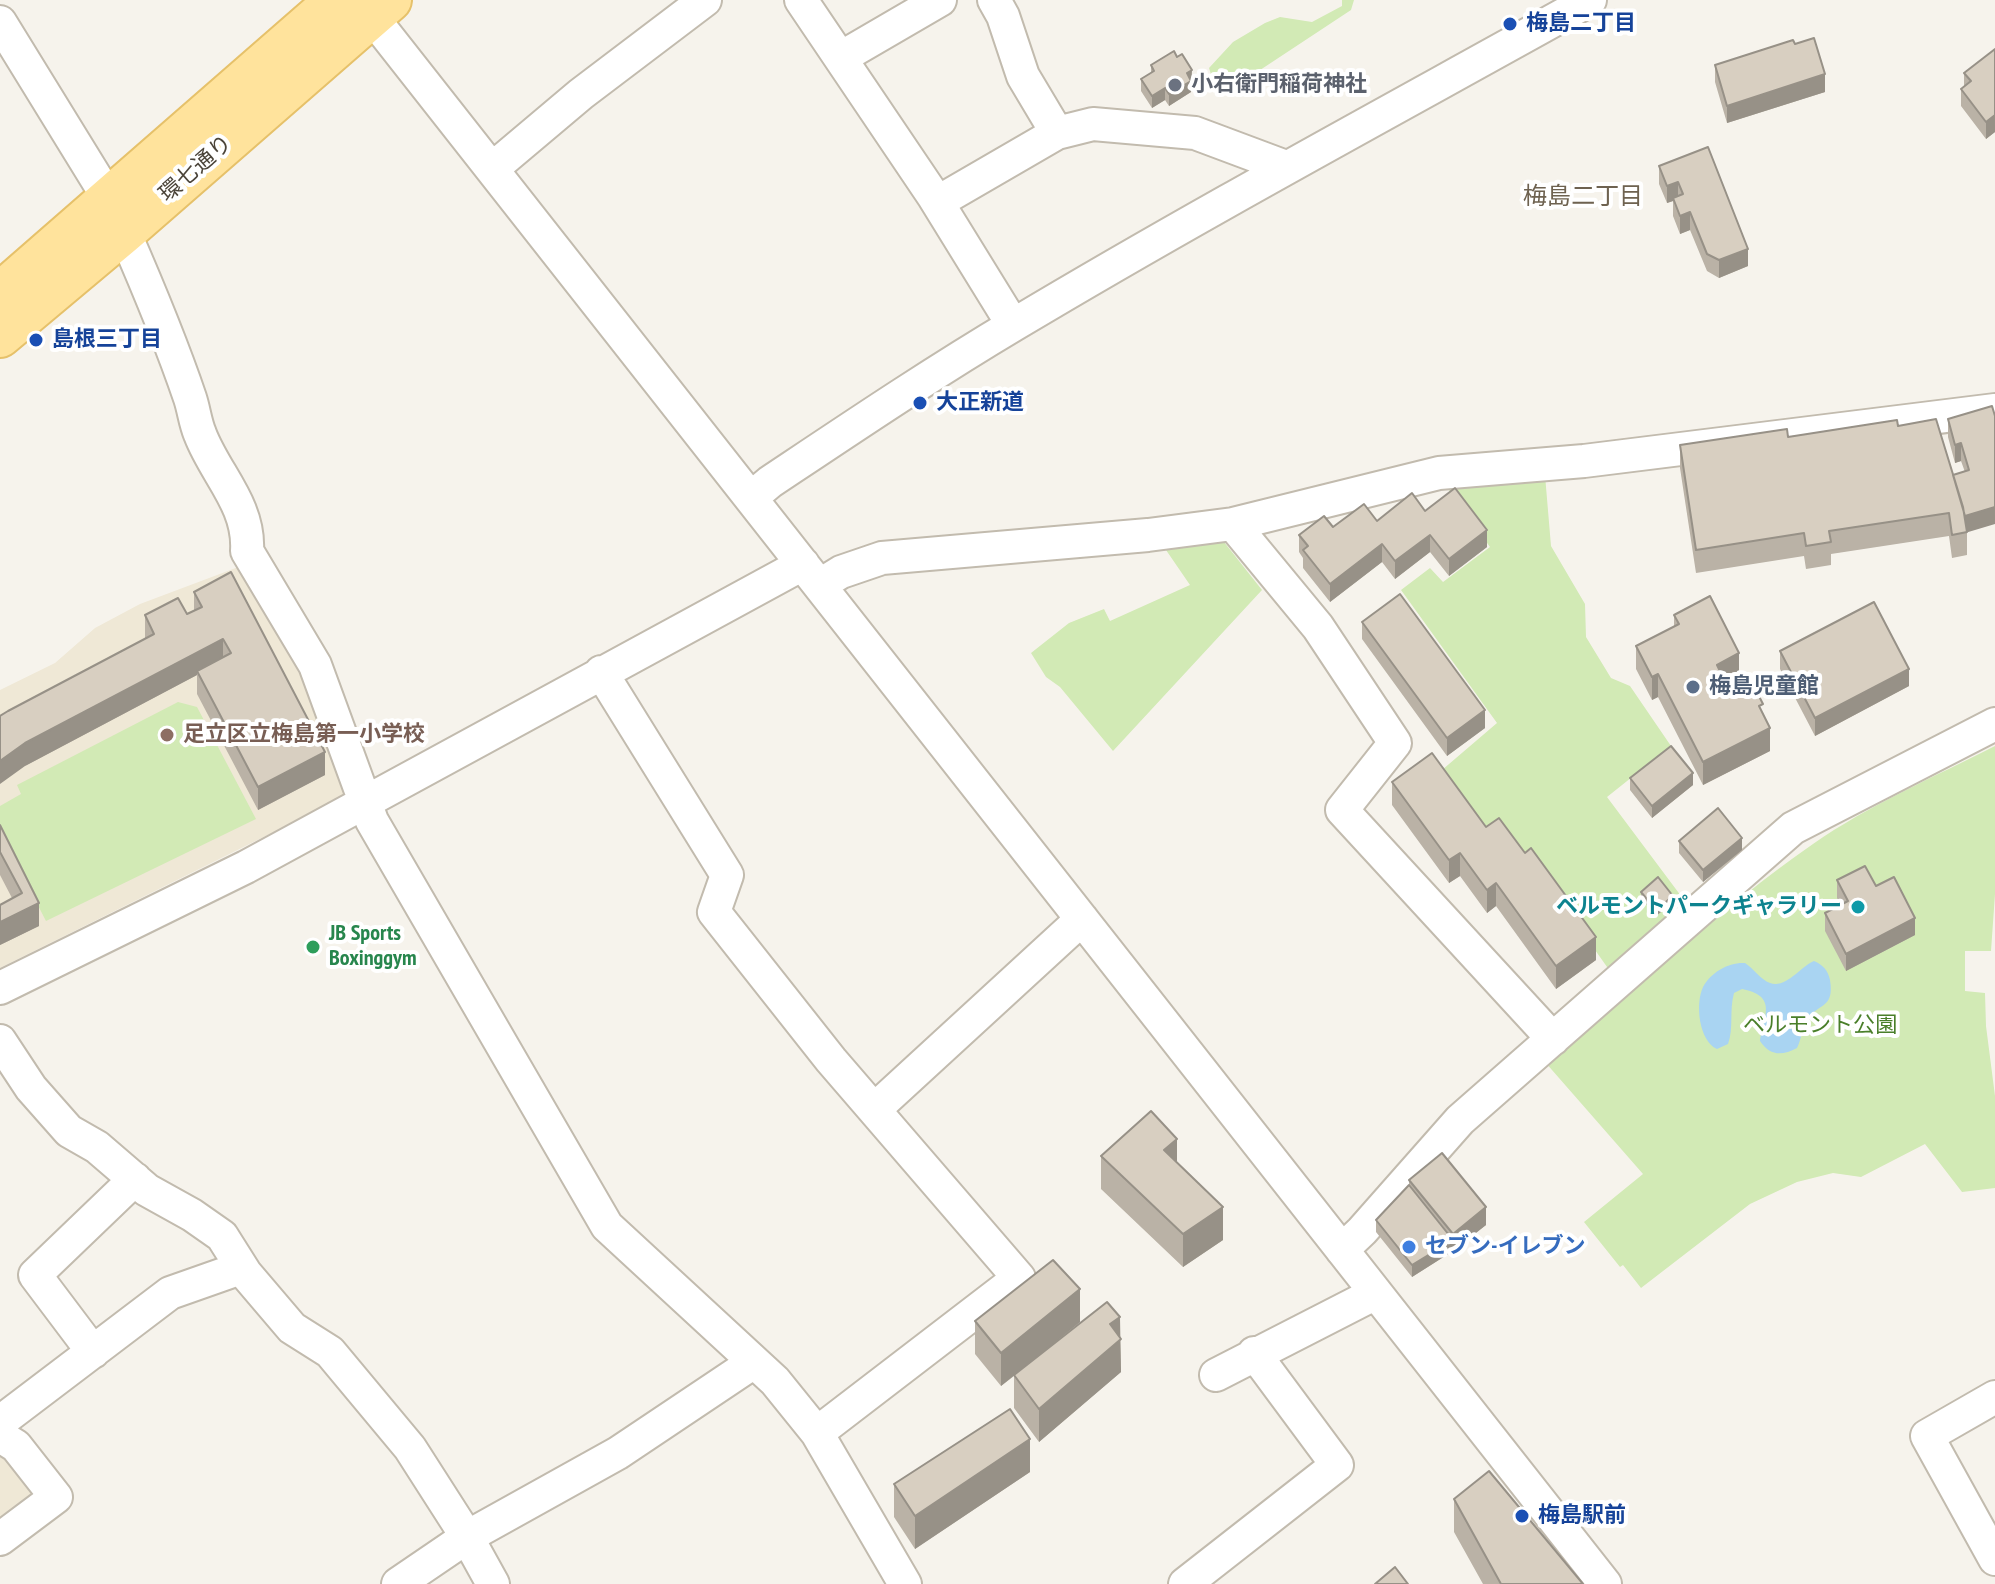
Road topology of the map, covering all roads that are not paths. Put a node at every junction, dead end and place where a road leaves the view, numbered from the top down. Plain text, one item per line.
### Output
1 (705, 0) edge
2 (801, 0) edge
3 (940, 0) edge
4 (994, 0) edge
5 (1590, 0) edge
6 (364, 4) edge
7 (0, 22) edge
8 (842, 57) junction
9 (1057, 133) junction
10 (1286, 167) junction
11 (492, 169) junction
12 (938, 202) junction
13 (116, 216) junction
14 (0, 294) edge
15 (1013, 325) junction
16 (0, 336) edge
17 (1995, 410) edge
18 (751, 498) junction
19 (1233, 524) junction
20 (812, 575) junction
21 (601, 672) junction
22 (1995, 724) edge
23 (366, 802) junction
24 (1082, 919) junction
25 (0, 988) edge
26 (1553, 1039) junction
27 (0, 1041) edge
28 (875, 1109) junction
29 (135, 1179) junction
30 (1342, 1250) junction
31 (241, 1268) junction
32 (1376, 1293) junction
33 (93, 1352) junction
34 (1254, 1353) junction
35 (754, 1362) junction
36 (1216, 1375) dead end
37 (1995, 1397) edge
38 (0, 1422) edge
39 (817, 1433) junction
40 (0, 1436) edge
41 (467, 1537) junction
42 (0, 1539) edge
43 (1995, 1559) edge
44 (398, 1584) edge
45 (493, 1584) edge
46 (905, 1584) edge
47 (1185, 1584) edge
48 (1605, 1584) edge

1 - 11 street
2 - 8 street
3 - 8 street
4 - 9 street
5 - 10 street
6 - 11 street
6 - 13 main road, 環七通り
7 - 13 street
8 - 12 street
9 - 10 street
9 - 12 street
10 - 15 street
11 - 18 street
12 - 15 street
13 - 14 main road, 環七通り
13 - 16 main road, 環七通り
13 - 23 street
15 - 18 street
17 - 19 street
18 - 20 street
19 - 20 street
19 - 26 street
20 - 21 street
20 - 24 street
21 - 23 street
21 - 28 street
22 - 26 street
23 - 25 street
23 - 35 street
24 - 28 street
24 - 30 street
26 - 30 street
27 - 29 street
28 - 39 street
29 - 31 street
29 - 33 street
30 - 32 street
31 - 33 street
31 - 41 street
32 - 34 street
32 - 48 street
33 - 38 street
34 - 36 street
34 - 47 street
35 - 39 street
35 - 41 street
37 - 43 street
39 - 46 street
40 - 42 street
41 - 44 street
41 - 45 street

